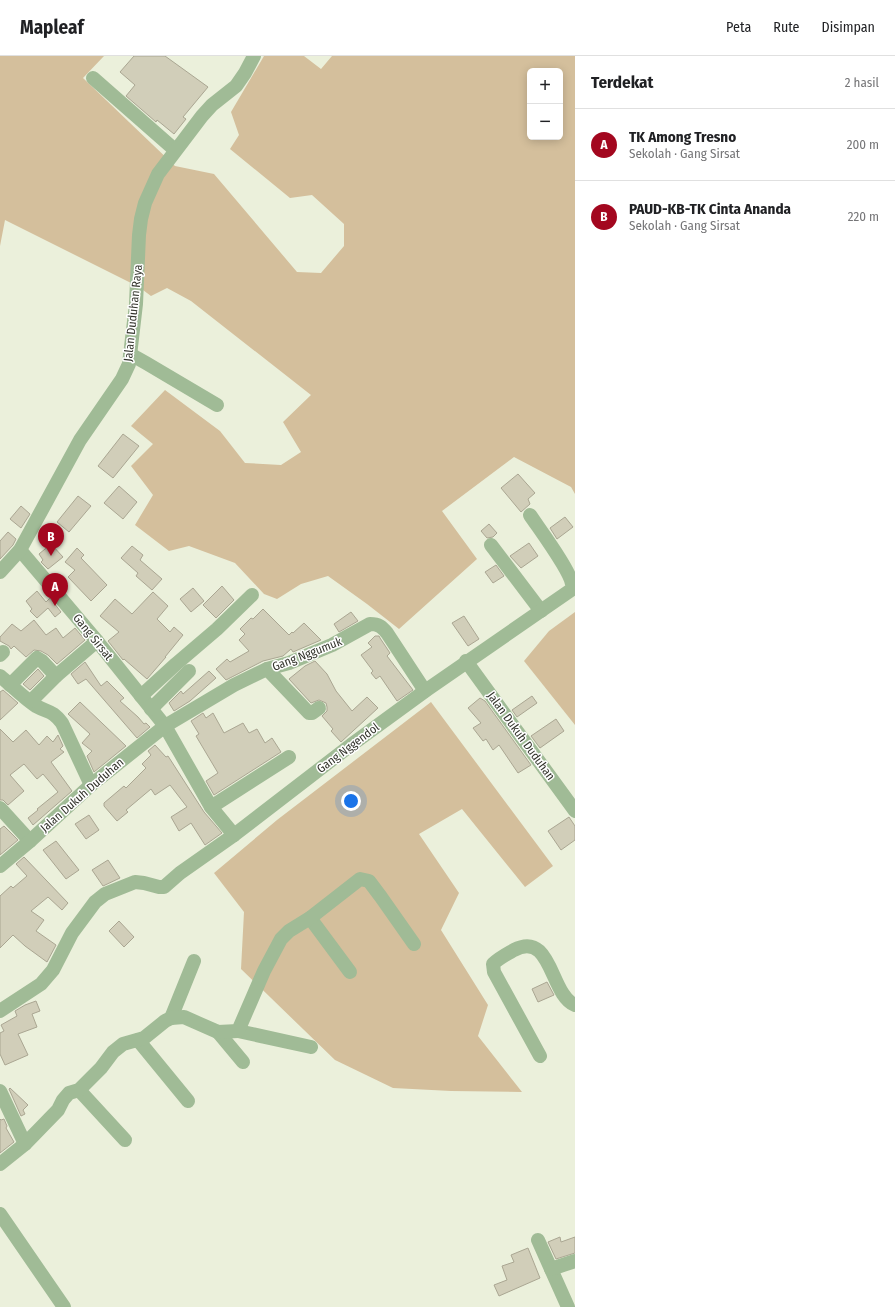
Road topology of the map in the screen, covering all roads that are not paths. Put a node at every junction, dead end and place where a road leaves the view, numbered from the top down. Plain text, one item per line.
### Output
1 (254, 56) edge
2 (93, 78) dead end
3 (175, 150) junction
4 (130, 354) junction
5 (217, 406) dead end
6 (530, 516) dead end
7 (491, 544) dead end
8 (20, 550) junction
9 (0, 572) edge
10 (252, 595) dead end
11 (541, 611) junction
12 (97, 641) junction
13 (466, 661) junction
14 (267, 669) junction
15 (189, 671) dead end
16 (56, 676) junction
17 (5, 680) edge
18 (425, 691) junction
19 (141, 696) junction
20 (31, 701) junction
21 (319, 708) dead end
22 (151, 709) junction
23 (165, 726) junction
24 (288, 756) dead end
25 (90, 785) junction
26 (572, 801) edge
27 (211, 806) junction
28 (0, 808) edge
29 (234, 835) junction
30 (30, 841) junction
31 (0, 866) edge
32 (310, 918) junction
33 (414, 944) dead end
34 (194, 961) dead end
35 (350, 972) dead end
36 (575, 1005) edge
37 (0, 1011) edge
38 (171, 1018) junction
39 (238, 1031) junction
40 (218, 1032) junction
41 (138, 1040) junction
42 (311, 1048) dead end
43 (540, 1056) dead end
44 (243, 1062) dead end
45 (79, 1090) junction
46 (0, 1091) edge
47 (188, 1101) dead end
48 (124, 1140) dead end
49 (25, 1144) junction
50 (0, 1164) edge
51 (0, 1214) edge
52 (538, 1240) dead end
53 (575, 1261) edge
54 (551, 1269) junction
55 (570, 1304) edge
56 (64, 1307) edge

1 - 3 street, Jalan Duduhan Raya
2 - 3 street
3 - 4 street, Jalan Duduhan Raya
4 - 5 street
4 - 8 street, Jalan Duduhan Raya
6 - 11 street, Gang Nggendol
7 - 11 street
8 - 9 street, Jalan Duduhan Raya
8 - 12 street, Gang Sirsat
10 - 19 street
11 - 13 street, Gang Nggendol
12 - 16 street
12 - 19 street, Gang Sirsat
13 - 18 street, Gang Nggendol
13 - 26 street, Jalan Dukuh Duduhan
14 - 18 street, Gang Nggumuk
14 - 21 street
14 - 23 street, Gang Nggumuk
15 - 22 street
16 - 17 street
16 - 20 street
17 - 20 street
18 - 29 street, Gang Nggendol
19 - 22 street, Gang Sirsat
20 - 25 street
22 - 23 street, Gang Sirsat
23 - 25 street, Jalan Dukuh Duduhan
23 - 27 street
24 - 27 street
25 - 30 street, Jalan Dukuh Duduhan
27 - 29 street
28 - 30 street
29 - 37 street, Gang Nggendol
30 - 31 street, Jalan Dukuh Duduhan
32 - 33 street
32 - 35 street
32 - 39 street
34 - 38 street
36 - 43 street
38 - 40 street
38 - 41 street
39 - 40 street
39 - 42 street
40 - 44 street
41 - 45 street
41 - 47 street
45 - 48 street
45 - 49 street
46 - 49 street
49 - 50 street
51 - 56 street
52 - 54 street
53 - 54 street
54 - 55 street

